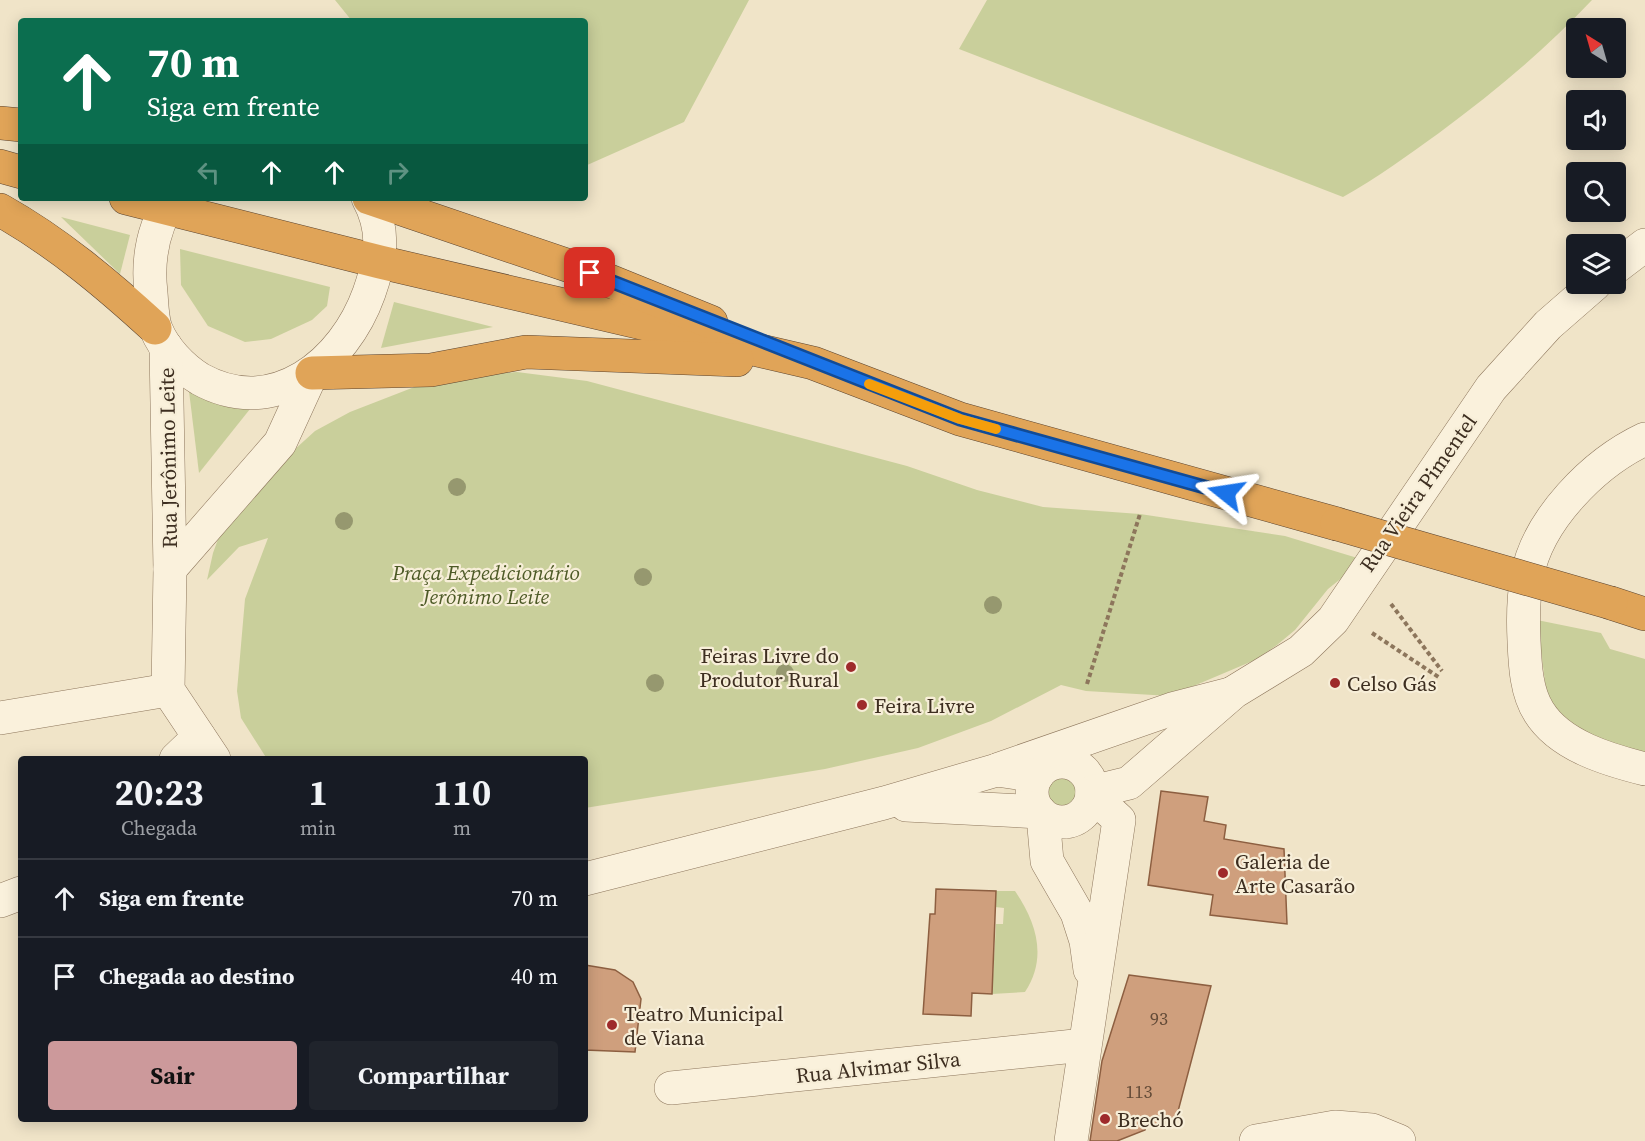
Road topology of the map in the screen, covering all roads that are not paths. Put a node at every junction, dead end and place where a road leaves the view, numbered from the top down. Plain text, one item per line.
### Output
1 (0, 123) edge
2 (18, 125) edge
3 (0, 166) edge
4 (18, 171) edge
5 (152, 201) edge
6 (370, 201) edge
7 (378, 201) edge
8 (169, 203) edge
9 (0, 210) edge
10 (1645, 245) edge
11 (1626, 259) edge
12 (380, 262) junction
13 (1584, 294) edge
14 (160, 337) junction
15 (813, 363) junction
16 (312, 373) junction
17 (1645, 440) edge
18 (170, 569) junction
19 (1645, 614) edge
20 (168, 690) junction
21 (1234, 692) junction
22 (0, 718) edge
23 (1110, 730) junction
24 (206, 748) edge
25 (184, 756) edge
26 (1645, 769) edge
27 (996, 770) junction
28 (1037, 776) junction
29 (1087, 784) junction
30 (884, 803) junction
31 (1041, 814) junction
32 (588, 878) edge
33 (18, 896) edge
34 (0, 902) edge
35 (1093, 1007) junction
36 (1084, 1045) junction
37 (671, 1088) dead end
38 (1071, 1141) edge
39 (1256, 1141) edge
40 (1399, 1141) edge

1 - 2 highway
3 - 4 highway
5 - 8 highway
6 - 12 street
7 - 15 highway
8 - 12 highway
8 - 14 street, Rua Jerônimo Leite
9 - 14 highway
10 - 11 street
12 - 15 highway
12 - 16 street
13 - 21 street, Rua Vieira Pimentel
14 - 16 street
14 - 18 street, Rua Jerônimo Leite
15 - 16 highway
15 - 19 highway, bridge
16 - 18 street, Rua Jerônimo Leite
17 - 26 street
18 - 20 street, Rua Jerônimo Leite
20 - 22 street
20 - 24 street
21 - 23 street
21 - 29 street
23 - 27 street
23 - 29 street
24 - 25 street
27 - 28 street
27 - 30 street
28 - 29 street
28 - 31 street
29 - 31 street
29 - 35 street
30 - 31 street
30 - 32 street
31 - 35 street
33 - 34 street
35 - 36 street
36 - 37 street, Rua Alvimar Silva
36 - 38 street
39 - 40 street

